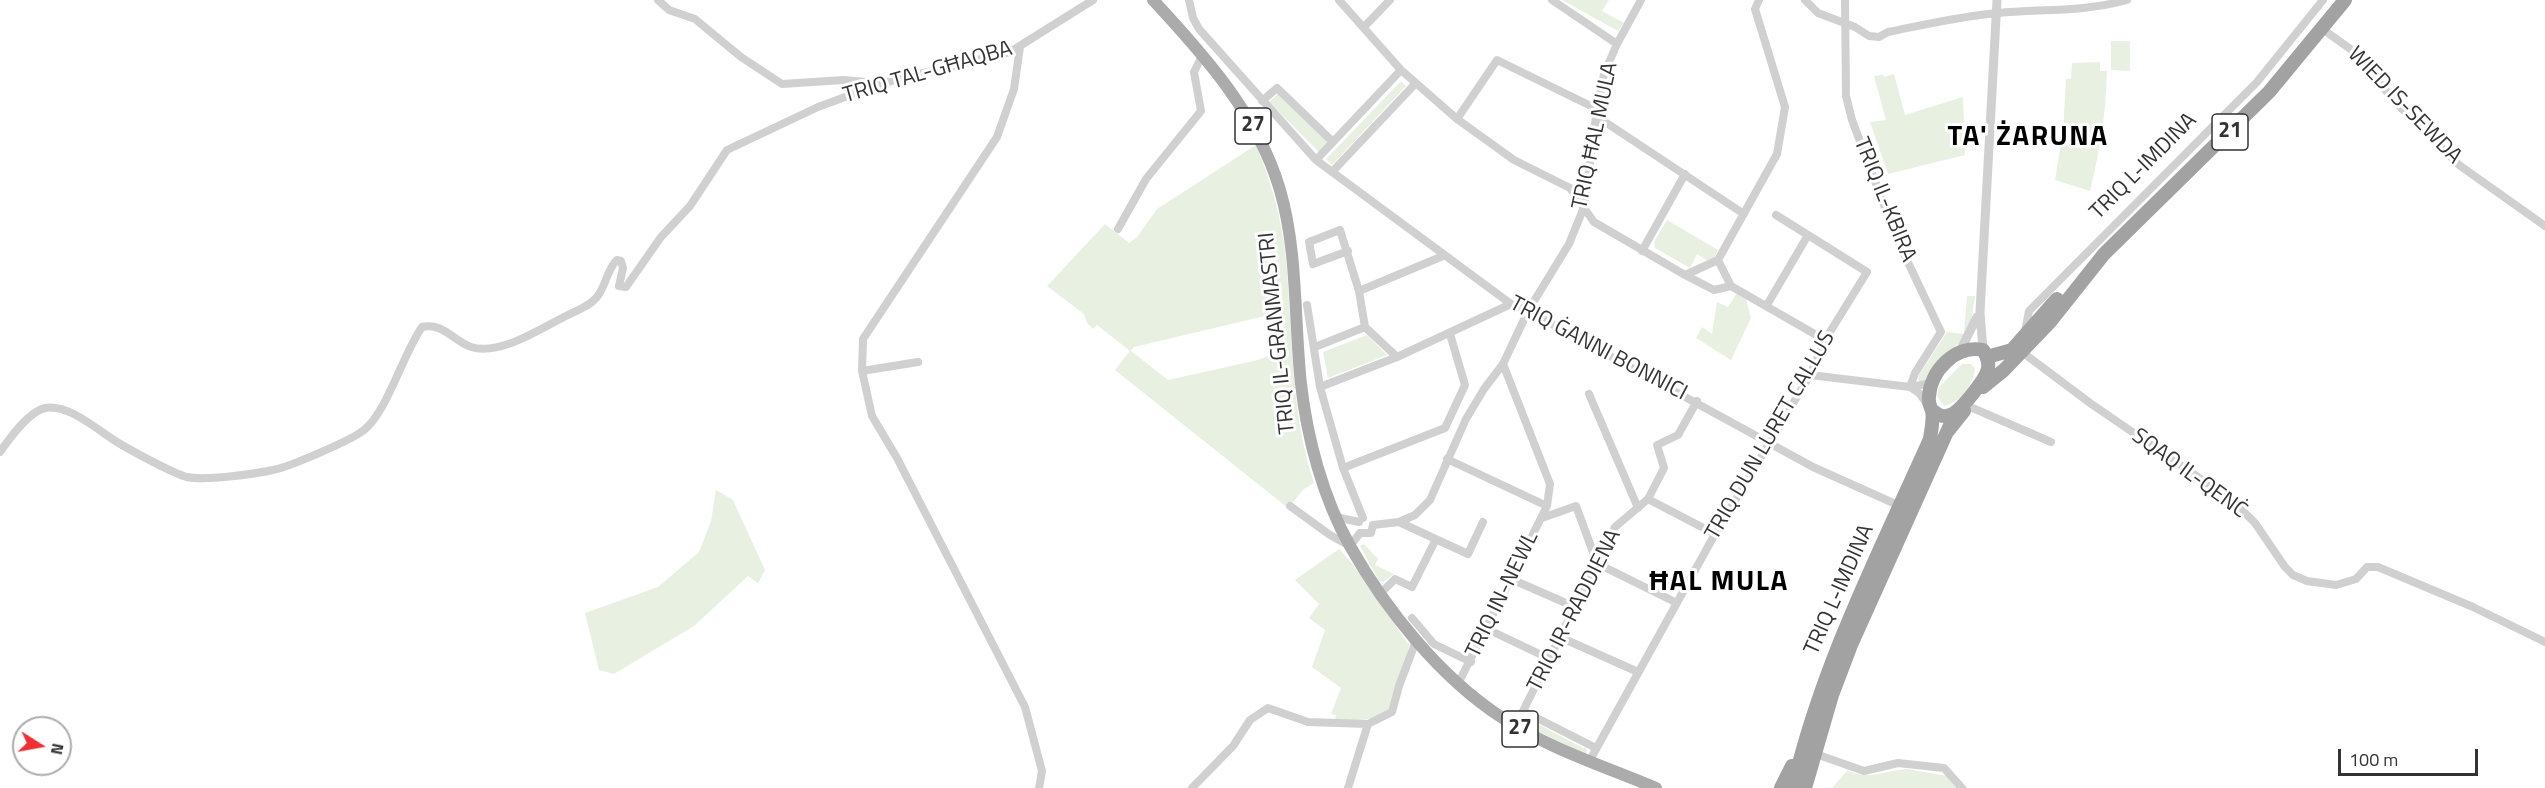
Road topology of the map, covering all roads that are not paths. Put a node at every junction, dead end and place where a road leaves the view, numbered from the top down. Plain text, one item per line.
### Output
1 (658, 0) edge
2 (1093, 0) edge
3 (1153, 0) edge
4 (1189, 0) edge
5 (1339, 0) edge
6 (1390, 0) edge
7 (1552, 0) edge
8 (1641, 0) edge
9 (1759, 0) edge
10 (1805, 0) edge
11 (1845, 0) edge
12 (1997, 0) edge
13 (2127, 0) edge
14 (2321, 0) edge
15 (2345, 0) edge
16 (2073, 4) edge
17 (1996, 13) junction
18 (1847, 26) junction
19 (1364, 27) junction
20 (2321, 28) junction
21 (1617, 44) junction
22 (1020, 47) junction
23 (1202, 56) junction
24 (1401, 70) junction
25 (883, 83) junction
26 (1415, 84) junction
27 (1262, 101) junction
28 (1597, 112) junction
29 (1457, 119) junction
30 (1333, 142) junction
31 (1316, 160) junction
32 (1332, 172) junction
33 (1685, 174) junction
34 (1584, 207) junction
35 (1744, 214) junction
36 (1776, 215) dead end
37 (2545, 226) edge
38 (1118, 229) dead end
39 (1808, 235) junction
40 (1348, 251) junction
41 (1642, 251) junction
42 (2104, 254) junction
43 (1443, 255) junction
44 (1718, 260) junction
45 (1685, 275) junction
46 (1731, 286) junction
47 (1359, 291) junction
48 (1511, 304) junction
49 (1307, 305) dead end
50 (1767, 305) junction
51 (1528, 311) junction
52 (1980, 312) junction
53 (1365, 327) junction
54 (1450, 334) junction
55 (2024, 337) junction
56 (1825, 340) junction
57 (1315, 347) junction
58 (1960, 351) junction
59 (2022, 352) junction
60 (1985, 353) junction
61 (1397, 357) junction
62 (918, 362) dead end
63 (1503, 364) junction
64 (862, 370) junction
65 (1987, 374) junction
66 (1810, 375) junction
67 (1932, 383) junction
68 (1320, 387) junction
69 (1910, 387) junction
70 (1589, 394) dead end
71 (1697, 402) junction
72 (1931, 409) junction
73 (1962, 409) junction
74 (1770, 442) junction
75 (2051, 442) dead end
76 (0, 452) edge
77 (1448, 459) junction
78 (1343, 468) junction
79 (1648, 499) junction
80 (1290, 506) dead end
81 (1547, 506) junction
82 (1900, 506) junction
83 (1638, 508) junction
84 (1336, 517) junction
85 (1542, 518) junction
86 (1361, 520) junction
87 (1399, 522) junction
88 (1483, 522) dead end
89 (1373, 525) junction
90 (1360, 533) junction
91 (1715, 534) junction
92 (1436, 539) junction
93 (1350, 546) junction
94 (1593, 552) dead end
95 (1596, 563) junction
96 (1511, 579) junction
97 (1381, 593) junction
98 (1677, 603) junction
99 (1575, 607) junction
100 (1412, 618) dead end
101 (1487, 629) junction
102 (1562, 638) junction
103 (1416, 641) junction
104 (2545, 642) edge
105 (1550, 659) junction
106 (1471, 662) junction
107 (1638, 672) junction
108 (1458, 684) junction
109 (1368, 724) junction
110 (1804, 737) junction
111 (1596, 748) junction
112 (1813, 753) junction
113 (1590, 760) junction
114 (1039, 788) edge
115 (1192, 788) edge
116 (1348, 788) edge
117 (1656, 788) edge
118 (1781, 788) edge
119 (1793, 788) edge
120 (1805, 788) edge
121 (1962, 788) edge

1 - 25 street
2 - 22 street, TRIQ TAL-GĦAQBA
3 - 23 main road, TRIQ IL-GRANMASTRI / 27
4 - 27 street, TRIQ ĠANNI BONNICI
5 - 19 street
6 - 19 street
7 - 21 street
8 - 21 street, TRIQ ĦAL MULA
9 - 35 street
10 - 18 street
11 - 18 street, TRIQ IL-KBIRA
12 - 17 street
13 - 16 street
14 - 55 street, TRIQ L-IMDINA
15 - 20 highway, TRIQ L-IMDINA / 21
16 - 17 street
17 - 18 street
17 - 52 street
18 - 69 street, TRIQ IL-KBIRA
19 - 24 street
20 - 37 street, WIED IS-SEWDA
20 - 42 highway, TRIQ L-IMDINA / 21
21 - 28 street, TRIQ ĦAL MULA
22 - 25 street, TRIQ TAL-GĦAQBA
22 - 64 street
23 - 38 street
23 - 84 main road, TRIQ IL-GRANMASTRI / 27
24 - 26 street
24 - 30 street
25 - 76 street, TRIQ TAL-GĦAQBA
26 - 29 street
26 - 32 street
27 - 30 street
27 - 31 street, TRIQ ĠANNI BONNICI
28 - 29 street
28 - 33 street
28 - 34 street, TRIQ ĦAL MULA
29 - 34 street
30 - 31 street
31 - 32 street, TRIQ ĠANNI BONNICI
32 - 43 street, TRIQ ĠANNI BONNICI
33 - 35 street
33 - 41 street
34 - 41 street
34 - 51 street, TRIQ ĦAL MULA
35 - 44 street
36 - 39 street
39 - 50 street
39 - 56 street, TRIQ DUN LURET CALLUS
40 - 40 street
40 - 47 street
41 - 45 street
42 - 55 highway, TRIQ L-IMDINA / 21
42 - 59 highway, TRIQ L-IMDINA / 21
43 - 47 street
43 - 48 street, TRIQ ĠANNI BONNICI
44 - 45 street
44 - 46 street
45 - 46 street
46 - 50 street
47 - 53 street
48 - 51 street, TRIQ ĠANNI BONNICI
48 - 54 street
49 - 57 street
50 - 56 street
51 - 63 street, TRIQ ĦAL MULA
51 - 71 street, TRIQ ĠANNI BONNICI
52 - 58 street
52 - 60 street
53 - 57 street
53 - 61 street
54 - 61 street
54 - 78 street
55 - 60 highway, TRIQ L-IMDINA / 21
56 - 66 street, TRIQ DUN LURET CALLUS
57 - 68 street
58 - 60 highway, TRIQ L-IMDINA
58 - 67 highway, TRIQ L-IMDINA
59 - 65 highway, TRIQ L-IMDINA / 21
59 - 73 highway, TRIQ L-IMDINA
59 - 104 street, SQAQ IL-QENĊ
60 - 65 highway
61 - 68 street
62 - 64 street
63 - 77 street, TRIQ ĦAL MULA
63 - 81 street
64 - 114 street
65 - 73 highway, TRIQ L-IMDINA
66 - 69 street
66 - 74 street, TRIQ DUN LURET CALLUS
67 - 69 street
67 - 72 highway, TRIQ L-IMDINA
68 - 78 street
69 - 72 street
70 - 83 street
71 - 74 street, TRIQ ĠANNI BONNICI
71 - 79 street, TRIQ IR-RADDIENA
72 - 73 highway
72 - 82 highway, TRIQ L-IMDINA
73 - 75 street
73 - 112 highway, TRIQ L-IMDINA
74 - 82 street, TRIQ ĠANNI BONNICI
74 - 91 street, TRIQ DUN LURET CALLUS
77 - 81 street
77 - 87 street, TRIQ ĦAL MULA
78 - 86 street
79 - 83 street, TRIQ IR-RADDIENA
79 - 91 street
80 - 93 street
81 - 85 street, TRIQ IN-NEWL
82 - 110 highway, TRIQ L-IMDINA
83 - 95 street, TRIQ IR-RADDIENA
84 - 86 street
84 - 93 main road, TRIQ IL-GRANMASTRI / 27
85 - 94 street
85 - 96 street, TRIQ IN-NEWL
86 - 89 street
86 - 90 street
87 - 89 street, TRIQ ĦAL MULA
87 - 92 street
88 - 92 street
89 - 90 street
90 - 93 street
91 - 98 street, TRIQ DUN LURET CALLUS
92 - 97 street
93 - 97 main road, TRIQ IL-GRANMASTRI / 27
95 - 98 street
95 - 99 street, TRIQ IR-RADDIENA
96 - 99 street
96 - 101 street, TRIQ IN-NEWL
97 - 103 main road, TRIQ IL-GRANMASTRI / 27
98 - 107 street, TRIQ DUN LURET CALLUS
99 - 102 street, TRIQ IR-RADDIENA
100 - 106 street
101 - 105 street
101 - 106 street, TRIQ IN-NEWL
102 - 105 street, TRIQ IR-RADDIENA
102 - 107 street
103 - 108 main road, TRIQ IL-GRANMASTRI / 27
103 - 109 street
105 - 111 street, TRIQ IR-RADDIENA
106 - 108 street, TRIQ IN-NEWL
107 - 111 street, TRIQ DUN LURET CALLUS
108 - 113 main road, TRIQ IL-GRANMASTRI / 27
109 - 115 street
109 - 116 street
110 - 118 highway
110 - 119 highway, TRIQ L-IMDINA
111 - 113 street, TRIQ DUN LURET CALLUS
112 - 120 highway, TRIQ L-IMDINA
112 - 121 street
113 - 117 main road, TRIQ IL-GRANMASTRI / 27

